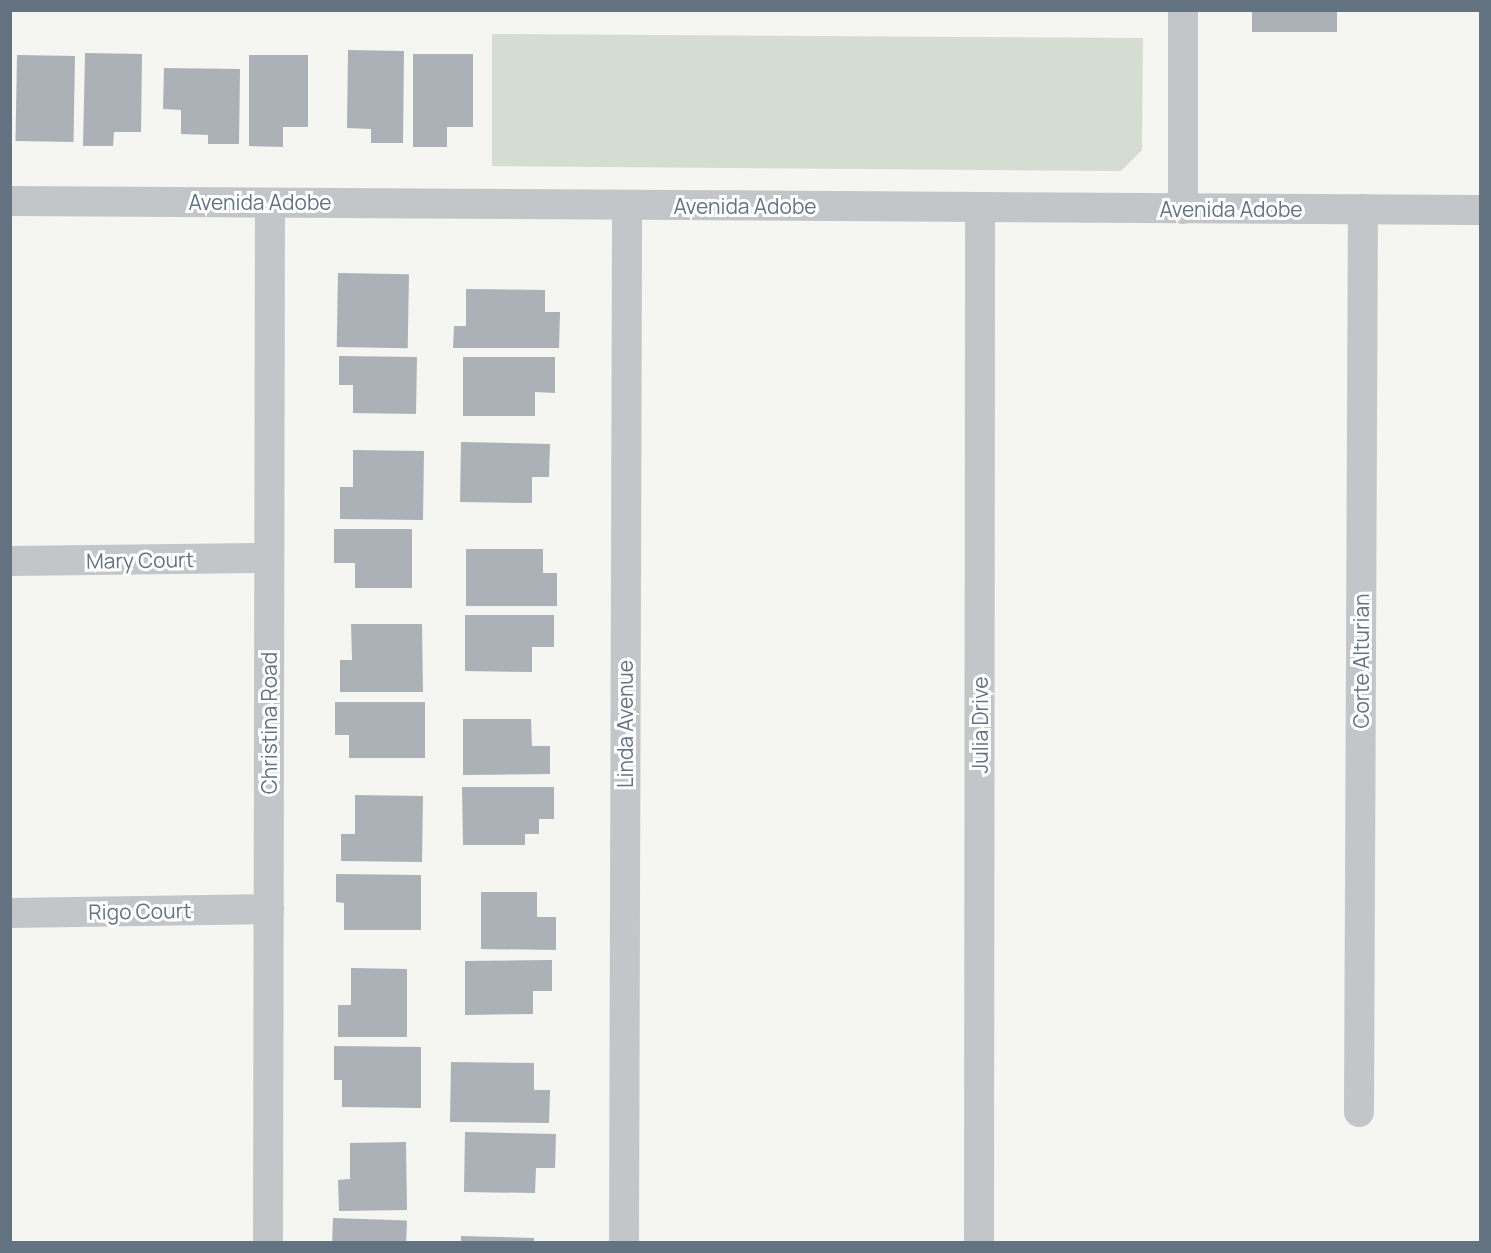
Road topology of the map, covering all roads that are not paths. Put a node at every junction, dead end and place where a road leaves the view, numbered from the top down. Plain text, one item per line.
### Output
1 (1183, 10) edge
2 (10, 201) edge
3 (270, 203) junction
4 (627, 205) junction
5 (980, 207) junction
6 (1183, 208) junction
7 (1363, 209) junction
8 (1480, 210) edge
9 (269, 558) junction
10 (10, 561) edge
11 (269, 909) junction
12 (10, 913) edge
13 (1359, 1112) dead end
14 (268, 1242) edge
15 (624, 1242) edge
16 (979, 1242) edge

1 - 6 street
2 - 3 street, Avenida Adobe
3 - 4 street, Avenida Adobe
3 - 9 street, Christina Road
4 - 5 street, Avenida Adobe
4 - 15 street, Linda Avenue
5 - 6 street, Avenida Adobe
5 - 16 street, Julia Drive
6 - 7 street, Avenida Adobe
7 - 8 street, Avenida Adobe
7 - 13 street, Corte Alturian
9 - 10 street, Mary Court
9 - 11 street, Christina Road
11 - 12 street, Rigo Court
11 - 14 street, Christina Road

